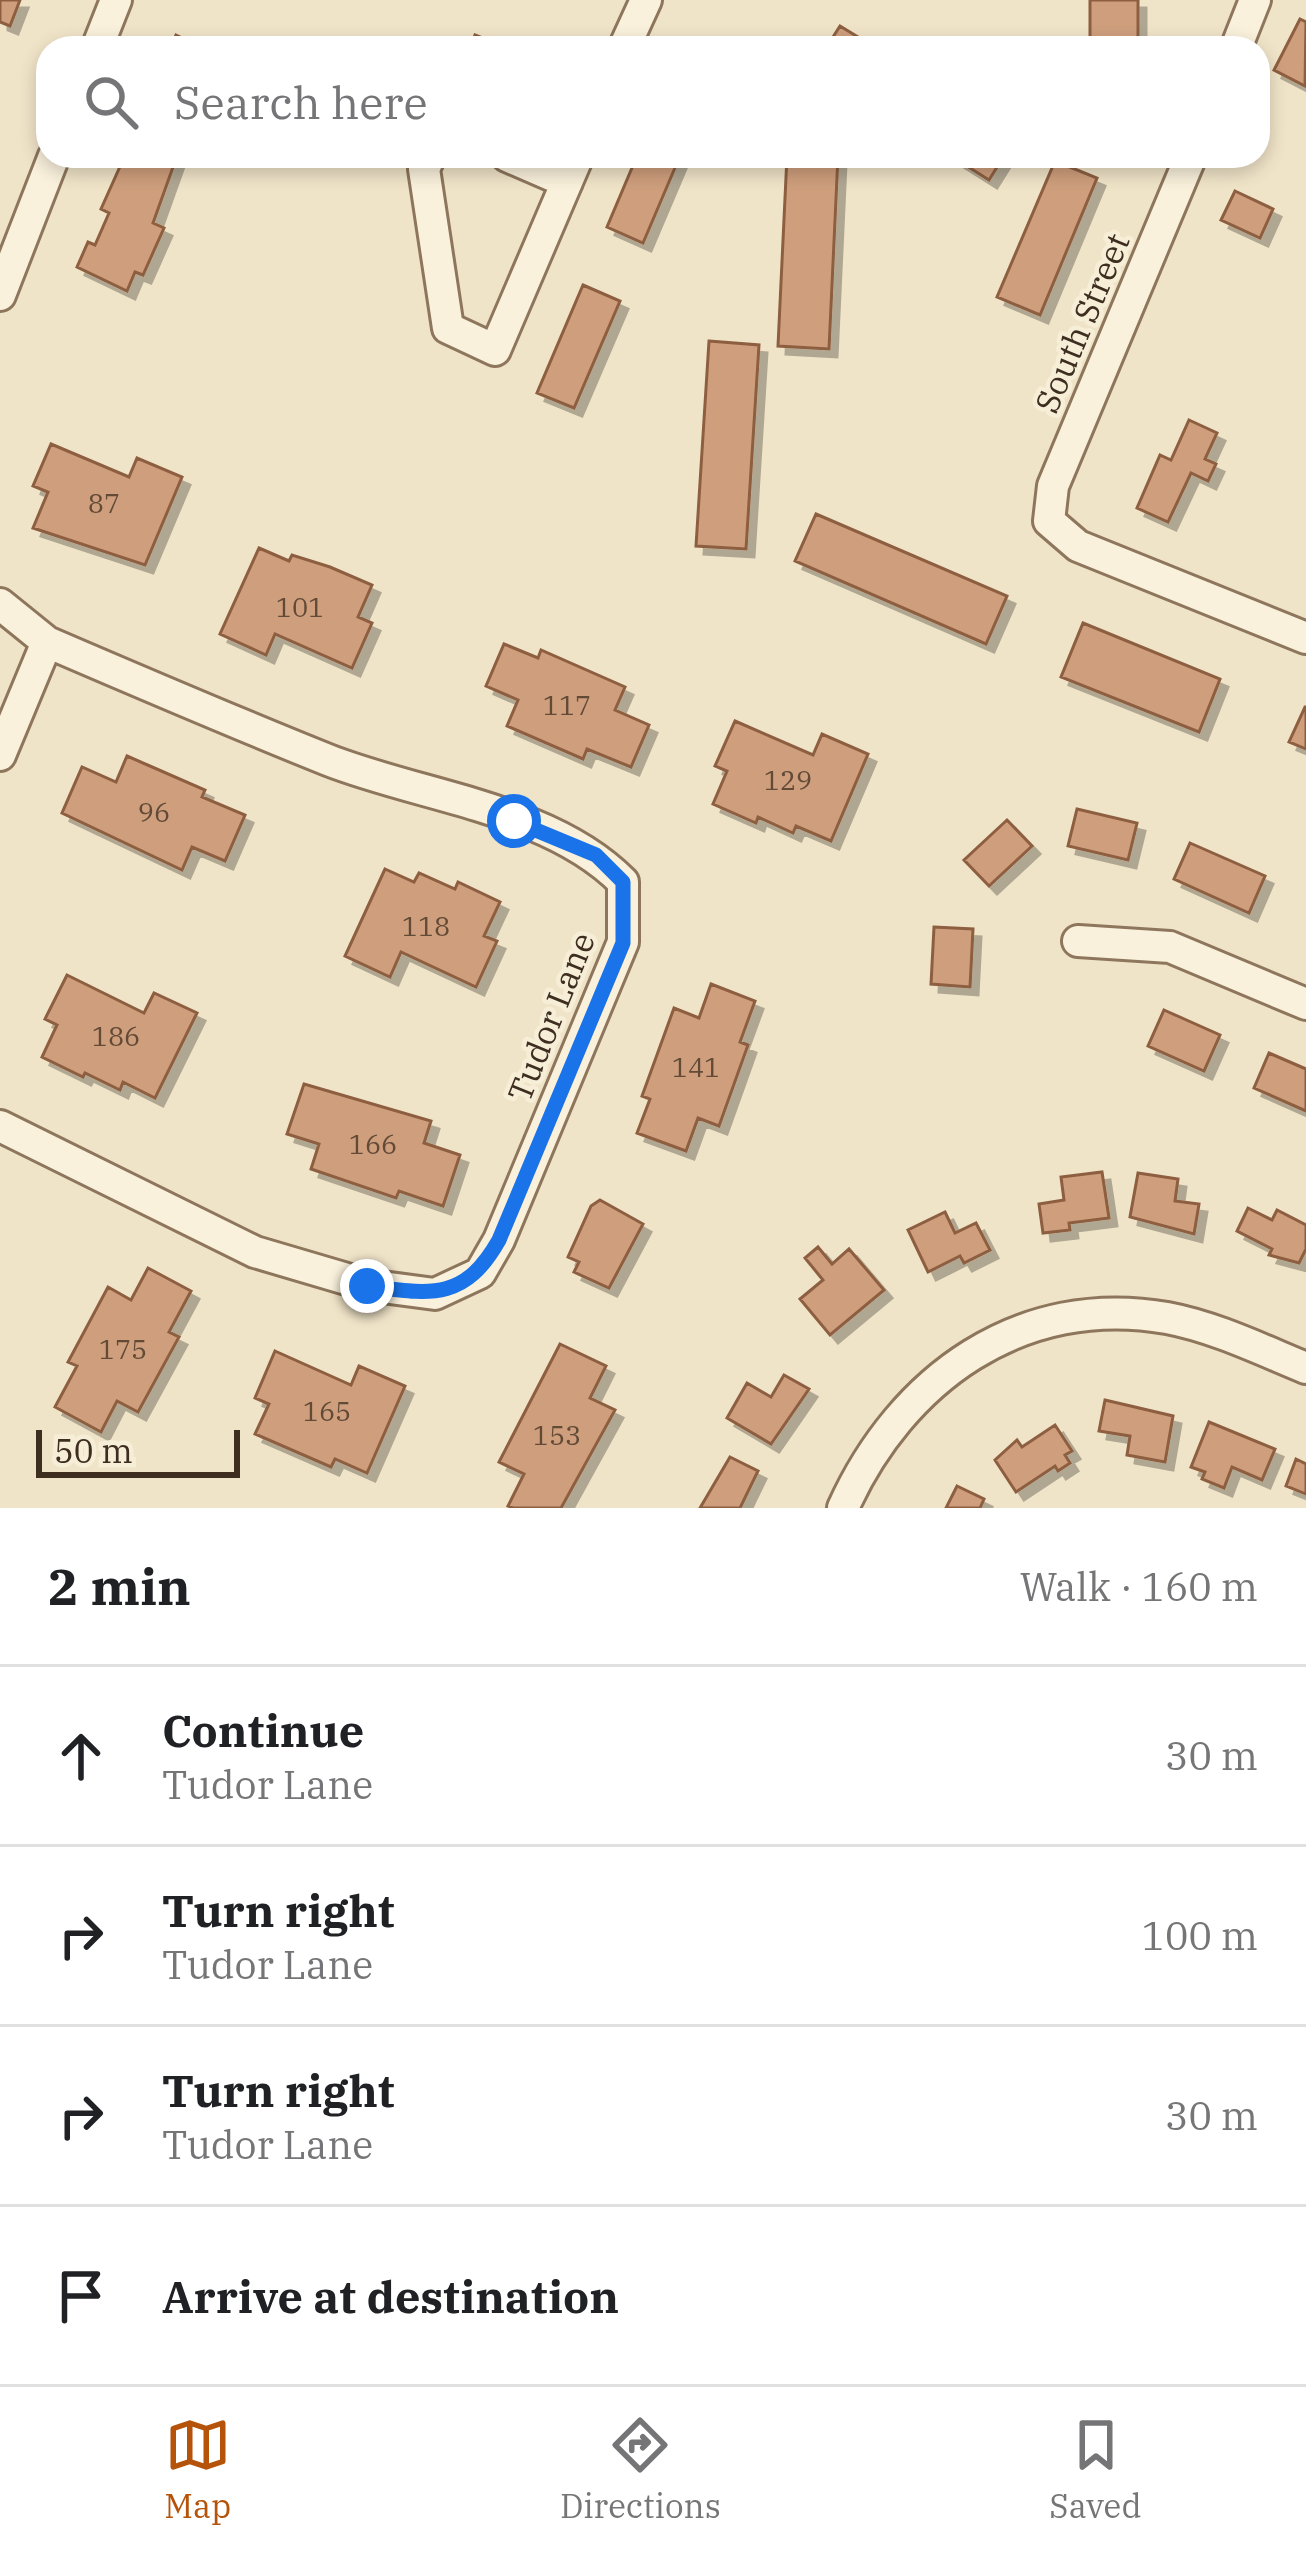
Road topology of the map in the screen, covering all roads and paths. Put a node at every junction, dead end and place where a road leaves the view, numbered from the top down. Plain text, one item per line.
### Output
1 (116, 0) edge
2 (646, 0) edge
3 (1256, 0) edge
4 (102, 36) edge
5 (630, 36) edge
6 (1240, 36) edge
7 (49, 168) edge
8 (424, 168) edge
9 (1186, 168) edge
10 (573, 169) edge
11 (0, 295) edge
12 (0, 604) edge
13 (1306, 638) edge
14 (46, 642) junction
15 (0, 755) edge
16 (1078, 941) dead end
17 (1306, 1004) edge
18 (0, 1126) edge
19 (1306, 1368) edge
20 (843, 1508) edge

1 - 4 street
2 - 5 street
3 - 6 street
7 - 11 street
8 - 10 street
9 - 13 street, South Street
12 - 14 street, Tudor Lane
14 - 15 street
14 - 18 street, Tudor Lane
16 - 17 street
19 - 20 street

